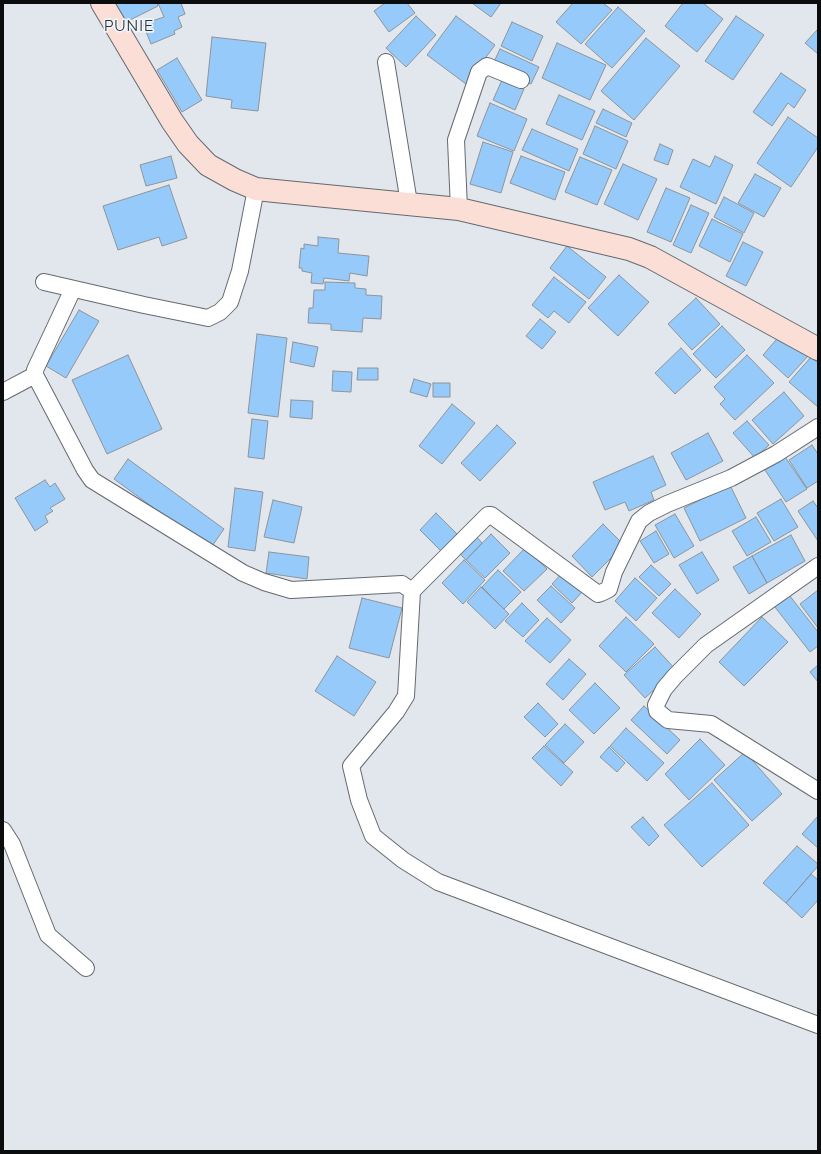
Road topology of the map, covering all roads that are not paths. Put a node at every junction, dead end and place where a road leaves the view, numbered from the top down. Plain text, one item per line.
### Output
1 (102, 3) edge
2 (386, 62) dead end
3 (521, 80) dead end
4 (256, 189) junction
5 (409, 203) junction
6 (459, 209) junction
7 (44, 282) dead end
8 (73, 289) junction
9 (818, 349) edge
10 (35, 375) junction
11 (3, 392) edge
12 (818, 427) edge
13 (818, 566) edge
14 (412, 591) junction
15 (818, 791) edge
16 (3, 830) edge
17 (86, 968) dead end
18 (818, 1025) edge

1 - 4 street
2 - 5 street
3 - 6 street
4 - 5 street
4 - 8 street
5 - 6 street
6 - 9 street
7 - 8 street
8 - 10 street
10 - 11 street
10 - 14 street
12 - 14 street
13 - 15 street
14 - 18 street
16 - 17 street

